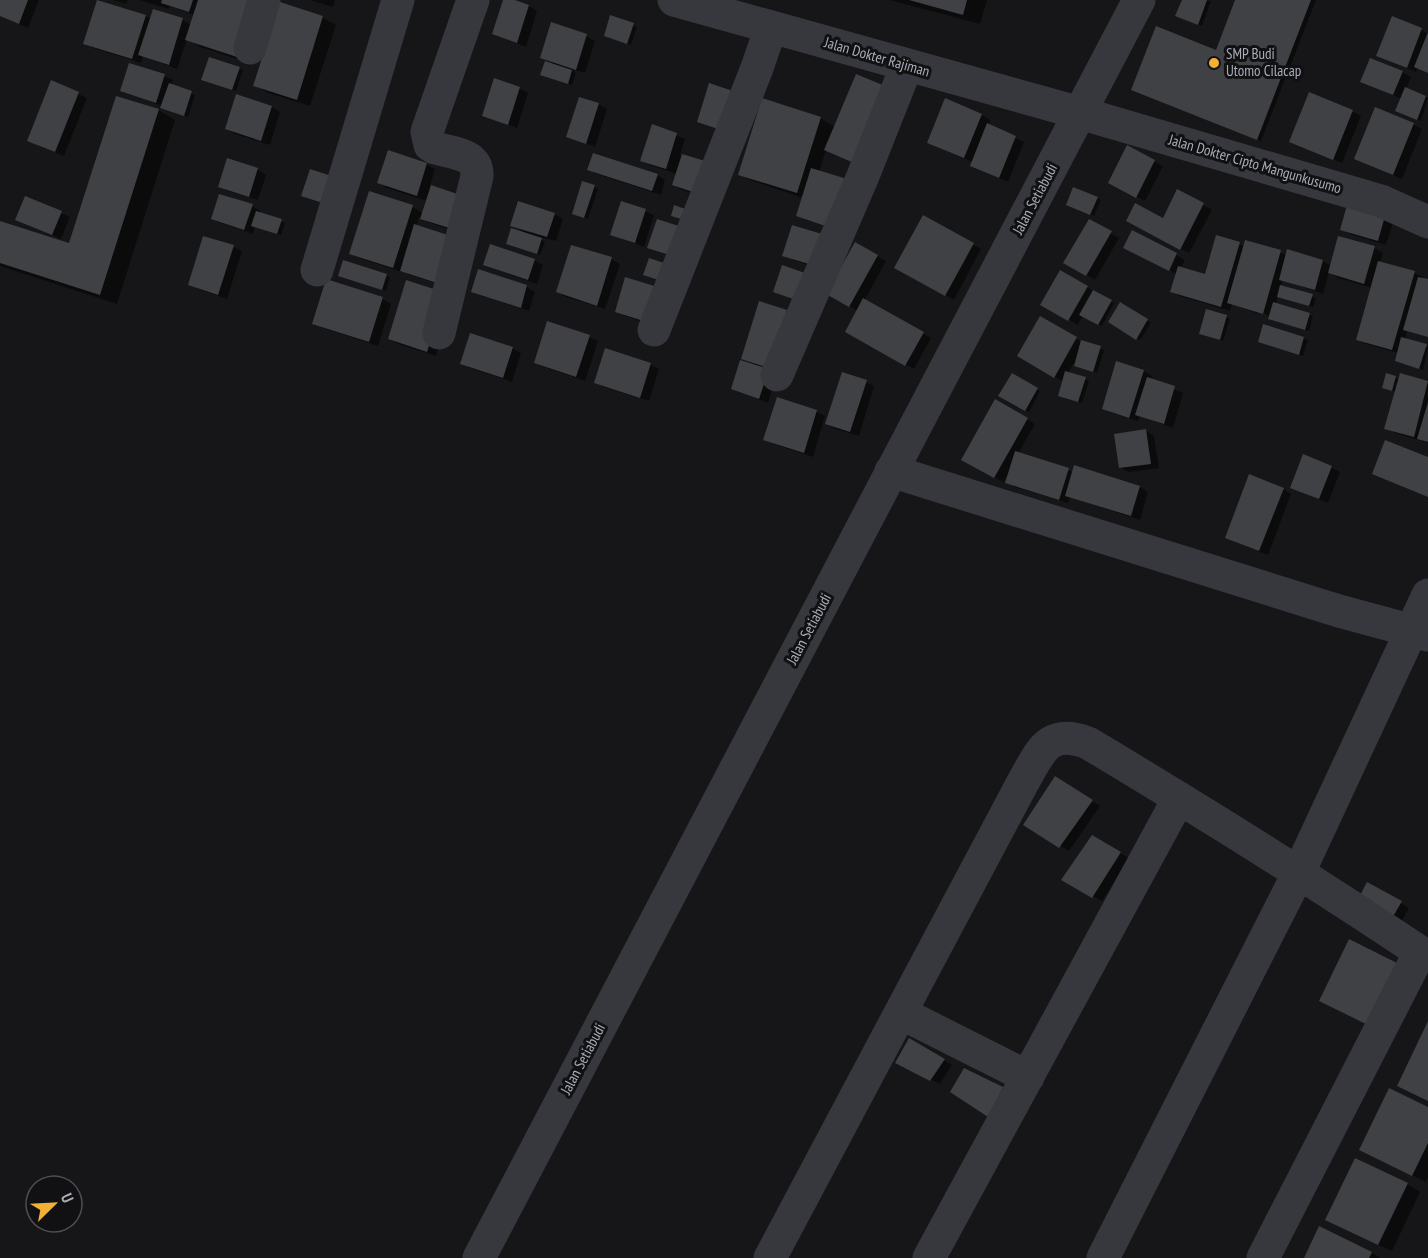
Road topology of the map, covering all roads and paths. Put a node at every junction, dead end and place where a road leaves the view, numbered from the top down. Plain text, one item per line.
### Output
1 (264, 0) edge
2 (398, 0) edge
3 (473, 0) edge
4 (674, 0) edge
5 (1139, 0) edge
6 (771, 27) junction
7 (250, 48) dead end
8 (907, 65) junction
9 (1080, 113) junction
10 (1428, 222) edge
11 (317, 270) dead end
12 (654, 330) dead end
13 (439, 333) dead end
14 (777, 375) dead end
15 (891, 471) junction
16 (1428, 595) edge
17 (1420, 633) edge
18 (1179, 798) junction
19 (1299, 872) junction
20 (1424, 944) edge
21 (901, 1012) junction
22 (1028, 1077) junction
23 (479, 1258) edge
24 (770, 1258) edge
25 (929, 1258) edge
26 (1103, 1258) edge
27 (1263, 1258) edge

1 - 7 street
2 - 11 street
3 - 13 street
4 - 6 street, Jalan Dokter Rajiman
5 - 9 street, Jalan Setiabudi
6 - 8 street, Jalan Dokter Rajiman
6 - 12 street
8 - 9 street, Jalan Dokter Rajiman
8 - 14 street
9 - 10 street, Jalan Dokter Cipto Mangunkusumo
9 - 15 street, Jalan Setiabudi
15 - 17 street
15 - 23 street, Jalan Setiabudi
16 - 17 street
17 - 19 street
18 - 19 street
18 - 21 street
18 - 22 street
19 - 20 street
19 - 26 street
20 - 27 street
21 - 22 street
21 - 24 street
22 - 25 street

